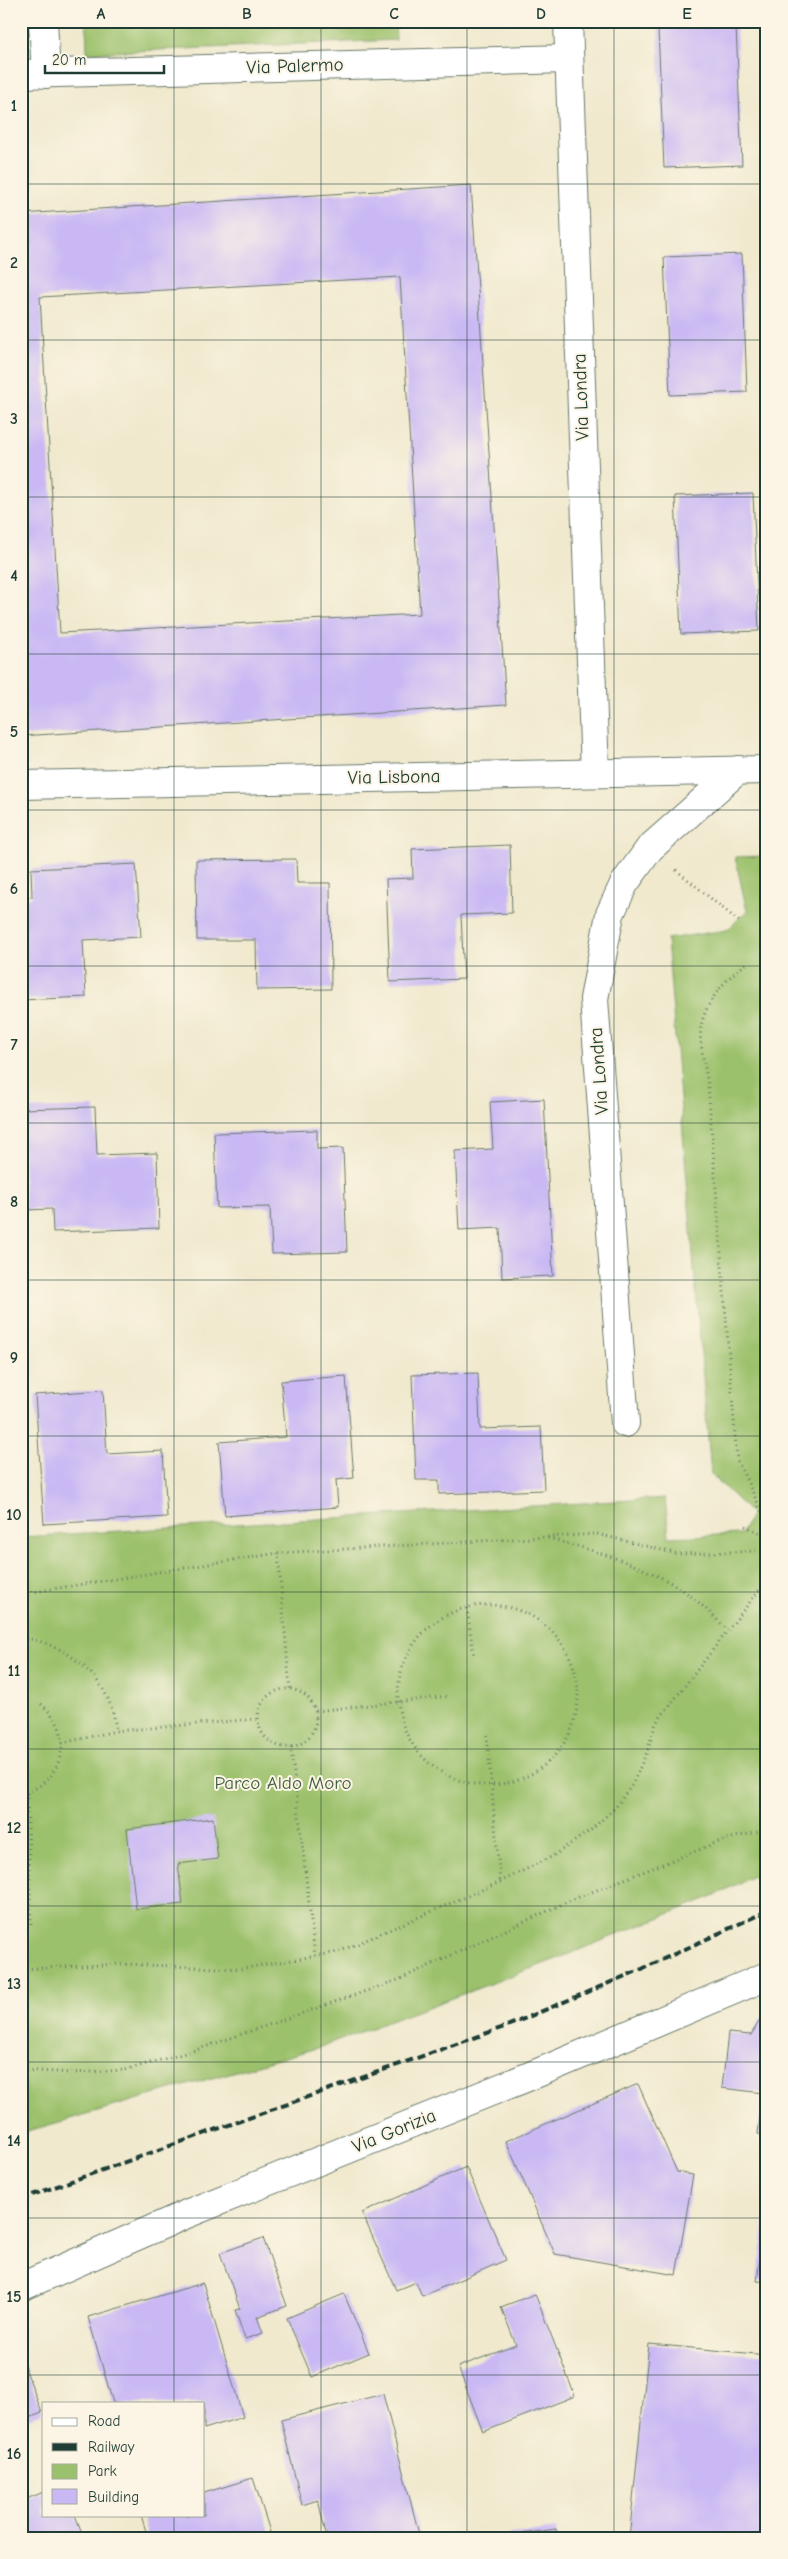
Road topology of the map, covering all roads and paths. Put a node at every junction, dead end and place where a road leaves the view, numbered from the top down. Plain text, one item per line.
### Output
1 (43, 21) edge
2 (568, 21) edge
3 (568, 59) junction
4 (34, 74) edge
5 (738, 770) junction
6 (767, 770) edge
7 (596, 773) junction
8 (21, 785) edge
9 (650, 848) junction
10 (741, 923) dead end
11 (746, 964) dead end
12 (624, 1423) dead end
13 (767, 1522) edge
14 (745, 1526) dead end
15 (761, 1533) dead end
16 (545, 1537) junction
17 (759, 1551) dead end
18 (278, 1553) junction
19 (767, 1580) edge
20 (21, 1594) edge
21 (467, 1608) junction
22 (727, 1630) junction
23 (21, 1638) edge
24 (474, 1656) dead end
25 (290, 1689) junction
26 (449, 1696) dead end
27 (40, 1703) dead end
28 (398, 1703) junction
29 (316, 1711) junction
30 (257, 1719) junction
31 (116, 1731) junction
32 (487, 1735) dead end
33 (62, 1744) junction
34 (291, 1747) junction
35 (490, 1786) junction
36 (21, 1793) edge
37 (27, 1793) junction
38 (767, 1830) edge
39 (500, 1882) junction
40 (31, 1928) dead end
41 (315, 1956) junction
42 (21, 1968) edge
43 (767, 1976) edge
44 (21, 2070) edge
45 (21, 2287) edge

1 - 4 street
2 - 3 street, Via Londra
3 - 4 street, Via Palermo
3 - 7 street, Via Londra
5 - 6 street, Via Lisbona
5 - 7 street, Via Lisbona
5 - 9 street, Via Londra
7 - 8 street, Via Lisbona
9 - 10 path
9 - 12 street, Via Londra
11 - 13 path
14 - 15 path
16 - 17 path
16 - 18 path
16 - 22 path
18 - 20 path
18 - 25 path
19 - 22 path
21 - 24 path
21 - 28 path
21 - 35 path
22 - 39 path
23 - 31 path
25 - 29 path
25 - 30 path
26 - 28 path
27 - 33 path
28 - 29 path
28 - 35 path
29 - 34 path
30 - 31 path
30 - 34 path
31 - 33 path
32 - 35 path
33 - 37 path
34 - 41 path
35 - 39 path
36 - 37 path
37 - 40 path
38 - 44 path
39 - 41 path
41 - 42 path
43 - 45 street, Via Gorizia

